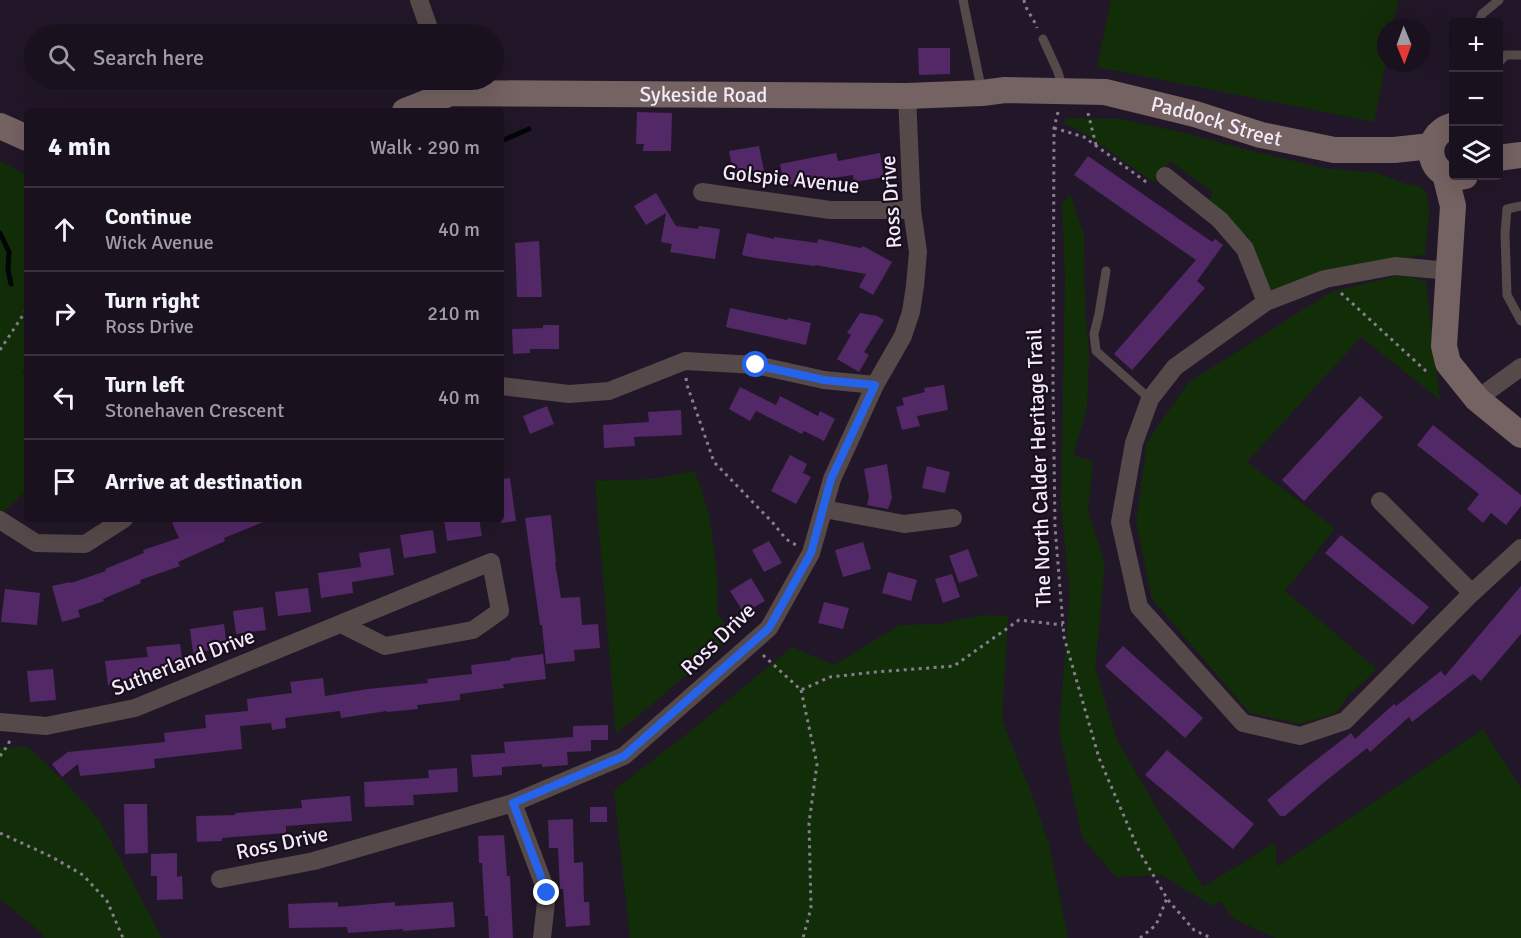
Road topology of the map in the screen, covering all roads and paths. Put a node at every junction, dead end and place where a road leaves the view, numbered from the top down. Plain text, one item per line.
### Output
1 (419, 0) edge
2 (963, 0) edge
3 (1024, 0) edge
4 (1499, 0) edge
5 (1480, 18) edge
6 (427, 24) edge
7 (1043, 39) joint
8 (1503, 54) edge
9 (1521, 55) edge
10 (504, 87) edge
11 (442, 90) edge
12 (1062, 90) junction
13 (994, 92) junction
14 (907, 96) junction
15 (410, 108) edge
16 (0, 126) edge
17 (1451, 126) edge
18 (1054, 128) junction
19 (24, 137) edge
20 (1096, 146) junction
21 (1448, 166) edge
22 (1165, 176) joint
23 (702, 192) dead end
24 (1521, 206) edge
25 (912, 210) junction
26 (1106, 271) dead end
27 (1449, 271) junction
28 (1325, 279) junction
29 (1266, 302) junction
30 (24, 314) edge
31 (1521, 321) edge
32 (0, 350) edge
33 (685, 361) junction
34 (1521, 367) edge
35 (1434, 378) dead end
36 (875, 385) junction
37 (504, 386) edge
38 (1150, 399) junction
39 (1477, 399) junction
40 (1521, 435) edge
41 (1380, 501) dead end
42 (824, 509) junction
43 (953, 518) dead end
44 (0, 520) edge
45 (119, 522) edge
46 (1521, 548) edge
47 (811, 553) junction
48 (1472, 592) junction
49 (341, 624) junction
50 (1063, 625) junction
51 (751, 643) junction
52 (801, 690) junction
53 (0, 722) edge
54 (513, 803) junction
55 (0, 832) edge
56 (220, 879) dead end
57 (1167, 898) junction
58 (123, 938) edge
59 (542, 938) edge
60 (803, 938) edge
61 (1140, 938) edge
62 (1211, 938) edge

1 - 6 street
2 - 13 lane
3 - 7 path
4 - 5 lane
7 - 12 lane
8 - 9 lane
10 - 14 street, Sykeside Road
11 - 15 street, Sykeside Road
12 - 13 street, Paddock Street
12 - 18 path, The North Calder Heritage Trail
12 - 20 path
12 - 21 street, Paddock Street
13 - 14 street, Sykeside Road
14 - 25 street, Ross Drive
16 - 19 street
17 - 21 street
18 - 20 path
18 - 50 path, The North Calder Heritage Trail
20 - 22 path
21 - 27 street
22 - 29 street
23 - 25 street, Golspie Avenue
24 - 31 lane
25 - 36 street, Ross Drive
26 - 38 lane
27 - 28 street
27 - 39 street
28 - 29 street
28 - 35 path
29 - 38 street
30 - 32 path
33 - 36 street
33 - 37 street
33 - 47 path
34 - 39 street
36 - 42 street, Ross Drive
38 - 48 street
39 - 40 street
41 - 48 street
42 - 43 street
42 - 47 street, Ross Drive
44 - 45 street
46 - 48 street
47 - 51 street, Ross Drive
49 - 49 street, Sutherland Drive
49 - 53 street, Sutherland Drive
50 - 52 path
50 - 57 path, The North Calder Heritage Trail
51 - 52 path
51 - 54 street, Ross Drive
52 - 60 path
54 - 56 street, Ross Drive
54 - 59 street
55 - 58 path
57 - 61 path
57 - 62 path, The North Calder Heritage Trail

